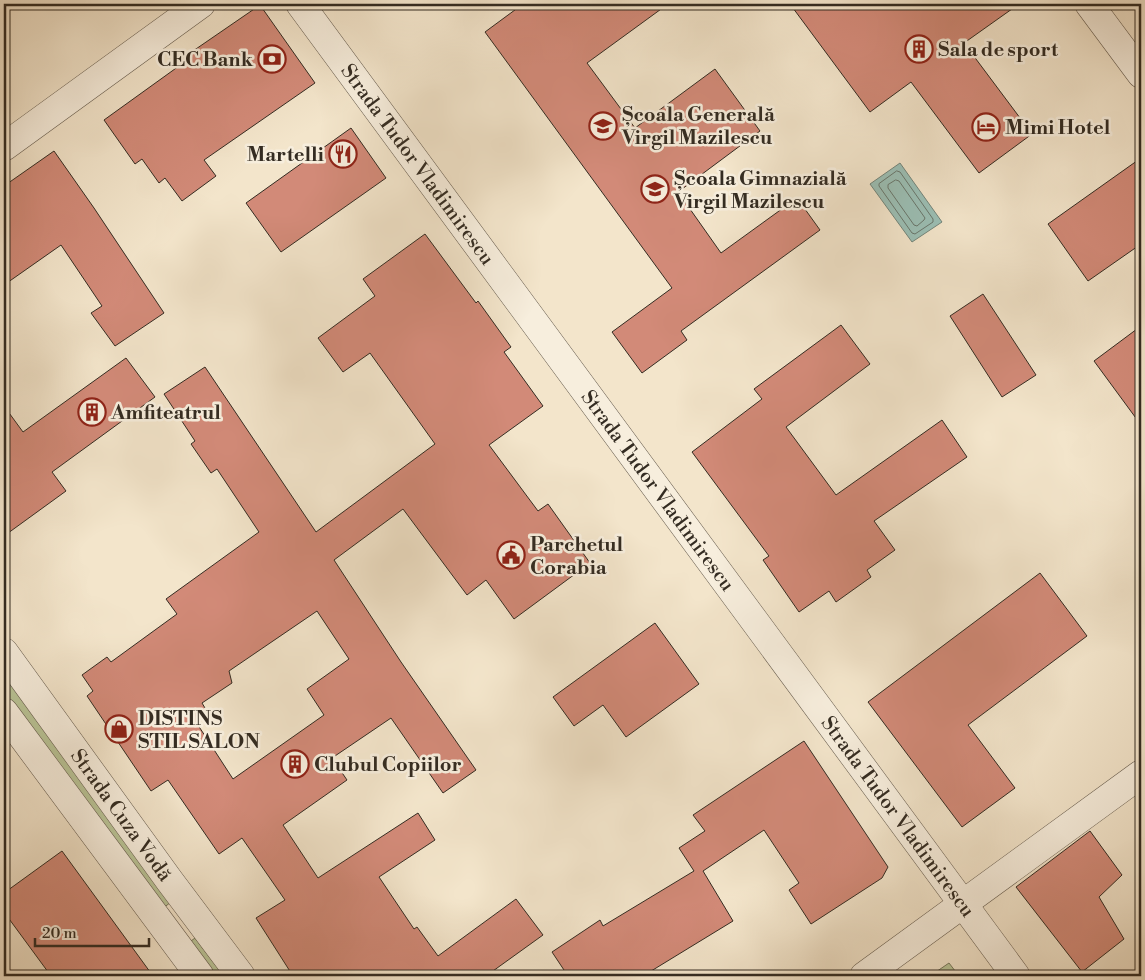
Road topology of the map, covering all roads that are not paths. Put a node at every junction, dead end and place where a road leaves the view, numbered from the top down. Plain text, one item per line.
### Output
1 (201, 4) edge
2 (300, 4) edge
3 (1089, 4) edge
4 (1141, 74) edge
5 (4, 147) edge
6 (4, 652) edge
7 (4, 712) edge
8 (1141, 774) edge
9 (963, 905) junction
10 (200, 976) edge
11 (241, 976) edge
12 (864, 976) edge
13 (1016, 976) edge

1 - 5 street
2 - 9 street, Strada Tudor Vladimirescu
3 - 4 street
6 - 11 street, Strada Cuza Vodă
7 - 10 street, Strada Cuza Vodă
8 - 9 street
9 - 12 street
9 - 13 street, Strada Tudor Vladimirescu

